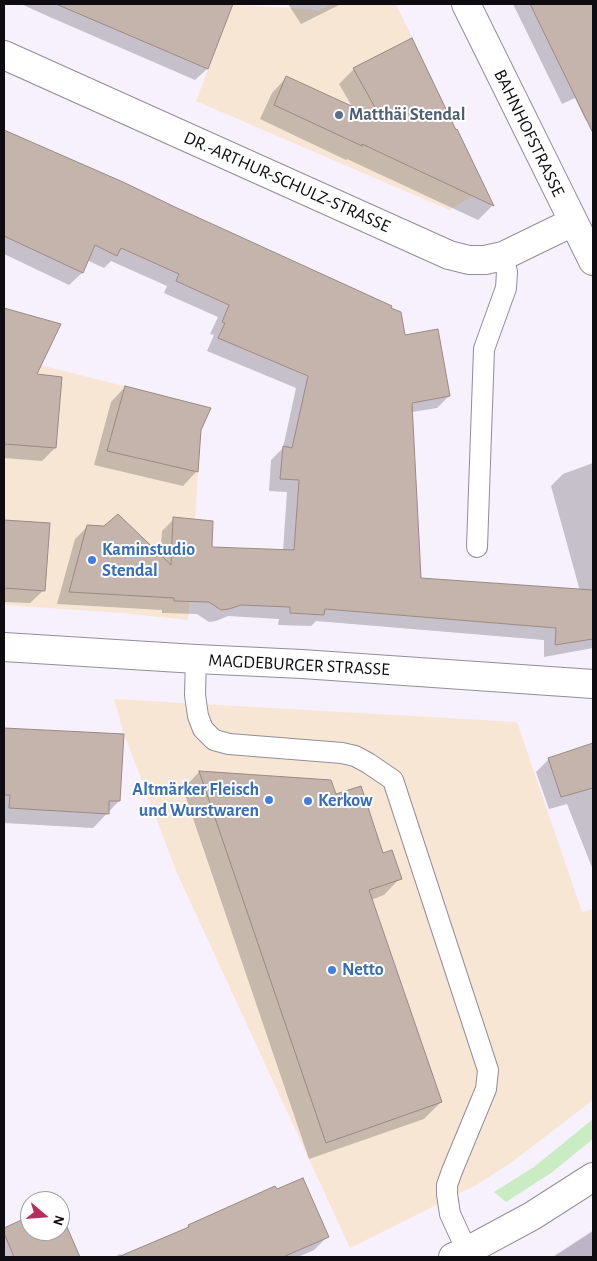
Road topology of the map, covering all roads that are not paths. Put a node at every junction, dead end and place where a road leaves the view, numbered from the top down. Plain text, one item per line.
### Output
1 (466, 4) edge
2 (4, 55) edge
3 (573, 222) junction
4 (503, 256) junction
5 (593, 261) edge
6 (477, 547) dead end
7 (4, 647) edge
8 (196, 659) junction
9 (593, 684) edge
10 (591, 1177) edge
11 (460, 1254) edge

1 - 3 street, BAHNHOFSTRASSE
2 - 4 street, DR.-ARTHUR-SCHULZ-STRASSE
3 - 4 street, DR.-ARTHUR-SCHULZ-STRASSE
3 - 5 street, BAHNHOFSTRASSE
4 - 6 lane
7 - 8 street, MAGDEBURGER STRASSE
8 - 9 street, MAGDEBURGER STRASSE
8 - 11 lane
10 - 11 street

